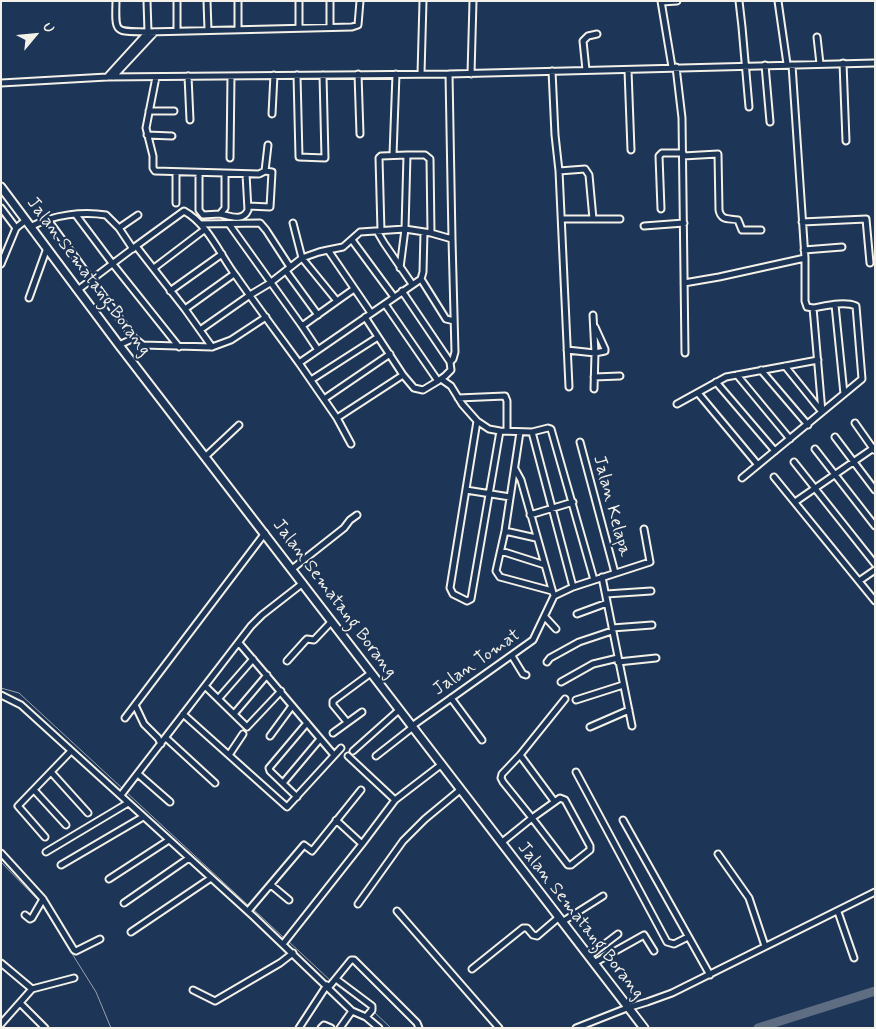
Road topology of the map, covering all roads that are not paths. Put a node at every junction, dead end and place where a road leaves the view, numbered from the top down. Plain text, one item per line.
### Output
1 (116, 1) edge
2 (147, 1) edge
3 (177, 1) edge
4 (207, 1) edge
5 (238, 1) edge
6 (299, 1) edge
7 (330, 1) edge
8 (360, 1) edge
9 (423, 1) edge
10 (474, 1) edge
11 (677, 1) edge
12 (738, 1) edge
13 (778, 1) edge
14 (662, 2) edge
15 (330, 27) junction
16 (299, 28) junction
17 (208, 30) junction
18 (238, 30) junction
19 (178, 31) junction
20 (148, 32) junction
21 (155, 32) junction
22 (597, 34) dead end
23 (817, 38) dead end
24 (875, 63) edge
25 (790, 64) junction
26 (820, 64) junction
27 (843, 64) junction
28 (765, 65) junction
29 (746, 66) junction
30 (674, 67) junction
31 (586, 70) junction
32 (628, 70) junction
33 (552, 71) junction
34 (323, 74) junction
35 (358, 74) junction
36 (396, 74) junction
37 (421, 74) junction
38 (449, 74) junction
39 (471, 74) junction
40 (274, 75) junction
41 (298, 75) junction
42 (188, 76) junction
43 (231, 76) junction
44 (110, 77) junction
45 (156, 77) junction
46 (1, 83) edge
47 (749, 107) dead end
48 (149, 111) junction
49 (174, 111) dead end
50 (272, 114) dead end
51 (190, 120) dead end
52 (770, 122) dead end
53 (360, 134) dead end
54 (147, 135) junction
55 (172, 136) dead end
56 (846, 140) dead end
57 (268, 145) dead end
58 (631, 150) dead end
59 (683, 154) junction
60 (393, 155) junction
61 (407, 155) junction
62 (230, 158) dead end
63 (265, 171) junction
64 (560, 171) junction
65 (176, 172) junction
66 (199, 173) junction
67 (225, 174) junction
68 (246, 174) junction
69 (1, 187) edge
70 (176, 203) dead end
71 (248, 206) junction
72 (1, 208) edge
73 (661, 210) dead end
74 (220, 214) junction
75 (76, 215) junction
76 (138, 215) dead end
77 (562, 219) junction
78 (593, 219) junction
79 (620, 219) dead end
80 (26, 220) junction
81 (45, 221) junction
82 (802, 222) junction
83 (293, 223) dead end
84 (684, 223) junction
85 (200, 224) junction
86 (228, 224) junction
87 (33, 226) junction
88 (644, 226) dead end
89 (16, 228) junction
90 (119, 228) junction
91 (204, 230) junction
92 (405, 230) junction
93 (761, 230) dead end
94 (379, 231) junction
95 (424, 232) junction
96 (431, 233) junction
97 (452, 239) junction
98 (352, 240) junction
99 (47, 247) junction
100 (134, 247) junction
101 (842, 247) dead end
102 (328, 250) junction
103 (804, 250) junction
104 (222, 254) junction
105 (302, 258) junction
106 (805, 258) junction
107 (1, 262) edge
108 (870, 263) dead end
109 (112, 264) junction
110 (154, 268) junction
111 (400, 268) junction
112 (288, 269) junction
113 (234, 274) junction
114 (421, 279) junction
115 (90, 281) junction
116 (270, 283) junction
117 (684, 283) junction
118 (412, 284) junction
119 (81, 288) junction
120 (354, 289) junction
121 (170, 291) junction
122 (402, 291) junction
123 (250, 295) junction
124 (29, 298) dead end
125 (394, 298) junction
126 (337, 301) junction
127 (385, 304) junction
128 (835, 305) junction
129 (812, 308) junction
130 (185, 309) junction
131 (371, 313) junction
132 (592, 314) dead end
133 (318, 315) junction
134 (266, 317) junction
135 (365, 317) junction
136 (454, 321) junction
137 (594, 325) junction
138 (302, 326) junction
139 (200, 330) junction
140 (378, 336) junction
141 (133, 338) junction
142 (122, 344) junction
143 (179, 347) junction
144 (212, 347) junction
145 (318, 350) junction
146 (567, 350) junction
147 (595, 353) junction
148 (685, 353) dead end
149 (390, 354) junction
150 (818, 360) junction
151 (450, 362) junction
152 (299, 363) junction
153 (785, 366) junction
154 (761, 370) junction
155 (403, 374) junction
156 (737, 374) junction
157 (620, 376) dead end
158 (594, 377) junction
159 (311, 380) junction
160 (439, 380) junction
161 (716, 382) junction
162 (569, 387) dead end
163 (594, 389) dead end
164 (698, 392) junction
165 (844, 394) junction
166 (458, 398) junction
167 (324, 399) junction
168 (677, 404) dead end
169 (822, 412) junction
170 (337, 418) junction
171 (476, 421) junction
172 (855, 423) dead end
173 (239, 425) dead end
174 (808, 425) junction
175 (500, 431) junction
176 (507, 431) junction
177 (520, 432) junction
178 (532, 432) junction
179 (835, 437) dead end
180 (790, 439) junction
181 (351, 444) dead end
182 (580, 444) dead end
183 (816, 449) dead end
184 (874, 449) edge
185 (775, 451) junction
186 (206, 456) junction
187 (794, 462) dead end
188 (853, 462) junction
189 (758, 465) junction
190 (515, 470) junction
191 (835, 474) junction
192 (774, 477) dead end
193 (742, 478) dead end
194 (815, 488) junction
195 (466, 490) junction
196 (875, 490) edge
197 (490, 493) junction
198 (510, 497) junction
199 (573, 502) junction
200 (795, 502) junction
201 (551, 509) junction
202 (357, 515) dead end
203 (530, 515) junction
204 (875, 526) edge
205 (644, 529) dead end
206 (505, 531) junction
207 (265, 533) junction
208 (536, 538) junction
209 (501, 551) junction
210 (875, 564) edge
211 (296, 565) junction
212 (544, 565) junction
213 (875, 570) edge
214 (615, 573) junction
215 (602, 577) junction
216 (594, 580) junction
217 (859, 581) junction
218 (303, 582) junction
219 (573, 587) junction
220 (651, 591) dead end
221 (553, 594) junction
222 (606, 594) junction
223 (875, 601) edge
224 (607, 603) junction
225 (577, 614) dead end
226 (545, 616) junction
227 (332, 621) junction
228 (652, 625) dead end
229 (556, 629) dead end
230 (612, 630) junction
231 (239, 643) junction
232 (512, 656) junction
233 (656, 658) dead end
234 (253, 659) junction
235 (618, 660) junction
236 (287, 661) dead end
237 (547, 662) dead end
238 (371, 673) junction
239 (267, 675) junction
240 (526, 675) dead end
241 (561, 682) dead end
242 (623, 685) junction
243 (205, 686) junction
244 (281, 691) junction
245 (1, 695) edge
246 (219, 698) junction
247 (451, 698) junction
248 (565, 699) dead end
249 (576, 700) dead end
250 (135, 705) junction
251 (292, 706) junction
252 (399, 710) junction
253 (629, 710) junction
254 (362, 712) dead end
255 (183, 714) junction
256 (234, 714) junction
257 (125, 718) dead end
258 (347, 722) junction
259 (307, 723) junction
260 (632, 726) dead end
261 (412, 727) junction
262 (590, 727) dead end
263 (333, 733) dead end
264 (244, 734) dead end
265 (270, 736) dead end
266 (166, 738) junction
267 (320, 739) junction
268 (482, 740) dead end
269 (161, 744) junction
270 (341, 748) dead end
271 (72, 751) junction
272 (229, 755) junction
273 (334, 755) junction
274 (520, 755) junction
275 (376, 756) dead end
276 (442, 764) junction
277 (51, 772) junction
278 (576, 772) dead end
279 (138, 774) junction
280 (216, 783) dead end
281 (282, 784) junction
282 (34, 790) junction
283 (361, 790) dead end
284 (460, 790) junction
285 (123, 792) junction
286 (297, 797) junction
287 (394, 800) junction
288 (170, 802) dead end
289 (554, 802) junction
290 (128, 803) junction
291 (88, 813) dead end
292 (143, 817) junction
293 (532, 818) junction
294 (336, 820) junction
295 (623, 820) dead end
296 (66, 825) dead end
297 (45, 837) dead end
298 (169, 840) junction
299 (501, 843) junction
300 (362, 844) junction
301 (46, 852) dead end
302 (1, 853) edge
303 (718, 854) dead end
304 (189, 858) junction
305 (61, 865) dead end
306 (211, 878) junction
307 (108, 879) dead end
308 (271, 885) junction
309 (875, 892) edge
310 (603, 896) dead end
311 (289, 900) dead end
312 (41, 902) junction
313 (124, 903) dead end
314 (358, 904) dead end
315 (249, 910) junction
316 (397, 911) dead end
317 (838, 912) junction
318 (25, 915) dead end
319 (560, 920) junction
320 (131, 932) dead end
321 (618, 934) dead end
322 (688, 937) junction
323 (100, 939) dead end
324 (286, 941) junction
325 (765, 946) junction
326 (654, 951) dead end
327 (293, 953) junction
328 (589, 956) junction
329 (854, 958) dead end
330 (1, 963) edge
331 (594, 963) junction
332 (472, 969) dead end
333 (710, 975) junction
334 (74, 978) dead end
335 (332, 983) junction
336 (32, 989) junction
337 (193, 990) dead end
338 (20, 1003) junction
339 (627, 1008) junction
340 (352, 1010) junction
341 (1, 1011) edge
342 (369, 1014) junction
343 (8, 1017) junction
344 (1, 1024) edge
345 (642, 1025) edge
346 (45, 1028) edge
347 (299, 1028) edge
348 (321, 1028) edge
349 (331, 1028) edge
350 (340, 1028) edge
351 (378, 1028) edge
352 (419, 1028) edge
353 (499, 1028) edge
354 (576, 1028) edge

1 - 20 street
2 - 20 street
3 - 19 street
4 - 17 street
5 - 18 street
6 - 16 street
7 - 15 street
8 - 15 street
9 - 37 street
10 - 39 street
11 - 14 street
12 - 29 street
13 - 25 street
14 - 30 street
15 - 16 street
16 - 18 street
17 - 18 street
17 - 19 street
19 - 21 street
20 - 21 street
20 - 44 street
21 - 44 street
22 - 31 street
23 - 26 street
24 - 27 street
25 - 26 street
25 - 28 street
25 - 82 street
26 - 27 street
27 - 56 street
28 - 29 street
28 - 52 street
29 - 30 street
29 - 47 street
30 - 32 street
30 - 59 street
31 - 32 street
31 - 33 street
32 - 58 street
33 - 39 street
33 - 64 street
34 - 35 street
34 - 41 street
34 - 41 street
35 - 36 street
35 - 53 street
36 - 37 street
36 - 60 street
37 - 38 street
38 - 39 street
38 - 97 street
40 - 41 street
40 - 43 street
40 - 50 street
42 - 43 street
42 - 45 street
42 - 51 street
43 - 62 street
44 - 45 street
44 - 46 street
45 - 48 street
48 - 49 street
48 - 54 street
54 - 55 street
54 - 65 street
57 - 63 street
59 - 73 street
59 - 84 street
59 - 93 street
60 - 61 street
60 - 94 street
61 - 92 street
61 - 96 street
63 - 68 street
63 - 71 street
64 - 77 street
64 - 78 street
65 - 66 street
65 - 70 street
66 - 67 street
66 - 74 street
67 - 68 street
67 - 74 street
68 - 71 street
69 - 80 street, Jalan Sematang Borang
71 - 74 street
72 - 89 street
75 - 81 street
75 - 90 street
75 - 109 street
76 - 90 street
77 - 78 street
77 - 146 street
78 - 79 street
80 - 87 street, Jalan Sematang Borang
80 - 89 street
81 - 87 street
81 - 115 street
82 - 103 street
82 - 108 street
83 - 105 street
84 - 88 street
84 - 117 street
85 - 86 street
85 - 91 street
85 - 100 street
86 - 112 street
86 - 116 street
87 - 99 street, Jalan Sematang Borang
89 - 107 street
90 - 100 street
91 - 104 street
91 - 110 street
92 - 94 street
92 - 95 street
92 - 111 street
94 - 98 street
94 - 111 street
95 - 96 street
95 - 114 street
96 - 97 street
97 - 136 street
98 - 102 street
98 - 125 street
99 - 119 street, Jalan Sematang Borang
99 - 124 street
100 - 109 street
100 - 110 street
101 - 103 street
102 - 105 street
102 - 120 street
103 - 106 street
104 - 113 street
104 - 121 street
105 - 112 street
105 - 126 street
106 - 117 street
106 - 129 street
109 - 115 street
109 - 143 street
110 - 121 street
111 - 118 street
112 - 116 street
112 - 133 street
113 - 123 street
113 - 130 street
114 - 118 street
114 - 136 street
115 - 119 street
115 - 141 street
116 - 123 street
116 - 138 street
117 - 148 street
118 - 122 street
119 - 142 street, Jalan Sematang Borang
120 - 126 street
120 - 131 street
121 - 130 street
122 - 125 street
122 - 151 street
123 - 134 street
123 - 139 street
125 - 127 street
126 - 133 street
127 - 131 street
127 - 160 street
128 - 129 street
128 - 165 street
128 - 165 street
129 - 150 street
130 - 139 street
131 - 135 street
132 - 137 street
133 - 138 street
134 - 144 street
134 - 152 street
135 - 140 street
135 - 145 street
136 - 151 street
137 - 147 street
137 - 147 street
138 - 145 street
139 - 144 street
140 - 149 street
140 - 159 street
141 - 142 street
141 - 143 street
142 - 186 street, Jalan Sematang Borang
143 - 144 street
145 - 152 street
146 - 147 street
146 - 162 street
147 - 158 street
149 - 155 street
149 - 167 street
150 - 153 street
150 - 169 street
151 - 160 street
152 - 159 street
153 - 154 street
153 - 169 street
154 - 156 street
154 - 174 street
155 - 160 street
155 - 170 street
156 - 161 street
156 - 180 street
157 - 158 street
158 - 163 street
159 - 167 street
160 - 166 street
161 - 164 street
161 - 185 street
164 - 168 street
164 - 189 street
165 - 169 street
166 - 171 street
166 - 176 street
167 - 170 street
169 - 174 street
170 - 181 street
171 - 175 street
171 - 195 street
172 - 184 street
173 - 186 street
174 - 180 street
175 - 176 street
175 - 197 street
176 - 177 street
177 - 178 street
177 - 190 street
178 - 199 street
178 - 201 street
179 - 188 street
180 - 185 street
182 - 214 street, Jalan Kelapa
183 - 191 street
184 - 188 street
185 - 189 street
186 - 207 street, Jalan Sematang Borang
187 - 194 street
188 - 191 street
188 - 196 street
189 - 193 street
190 - 198 street
190 - 203 street
191 - 194 street
191 - 204 street
192 - 200 street
194 - 200 street
194 - 210 street
195 - 197 street
195 - 197 street
197 - 198 street
198 - 206 street
199 - 201 street
199 - 216 street
200 - 217 street
201 - 203 street
201 - 219 street
202 - 211 street
203 - 208 street
205 - 214 street
206 - 208 street
206 - 209 street
207 - 211 street, Jalan Sematang Borang
207 - 250 street
208 - 212 street
209 - 212 street
209 - 221 street
211 - 218 street, Jalan Sematang Borang
212 - 221 street
213 - 217 street
214 - 215 street
215 - 216 street
215 - 222 street
216 - 219 street
217 - 223 street
218 - 227 street, Jalan Sematang Borang
218 - 231 street
219 - 221 street
220 - 222 street
221 - 226 street, Jalan Tomat
222 - 224 street
224 - 225 street
224 - 230 street
226 - 229 street
226 - 232 street, Jalan Tomat
227 - 236 street
227 - 238 street, Jalan Sematang Borang
228 - 230 street
230 - 235 street
230 - 237 street
231 - 234 street
231 - 243 street
232 - 240 street
232 - 247 street, Jalan Tomat
233 - 235 street
234 - 239 street
234 - 246 street
235 - 241 street
235 - 242 street
238 - 252 street, Jalan Sematang Borang
238 - 258 street
239 - 244 street
239 - 256 street
242 - 249 street
242 - 253 street
243 - 246 street
243 - 255 street
244 - 251 street
244 - 256 street
245 - 271 street
246 - 256 street
247 - 261 street, Jalan Tomat
247 - 268 street
248 - 274 street
250 - 257 street
250 - 269 street
251 - 259 street
251 - 265 street
252 - 261 street, Jalan Sematang Borang
252 - 287 street
253 - 260 street
253 - 262 street
254 - 258 street
255 - 266 street
255 - 272 street
258 - 263 street
259 - 267 street
259 - 281 street
261 - 275 street, Jalan Tomat
261 - 276 street, Jalan Sematang Borang
264 - 272 street
266 - 269 street
266 - 280 street
267 - 273 street
267 - 281 street
269 - 279 street
270 - 273 street
271 - 277 street
271 - 285 street
272 - 286 street
273 - 286 street
274 - 289 street
274 - 293 street
276 - 284 street, Jalan Sematang Borang
276 - 287 street
277 - 282 street
277 - 291 street
278 - 322 street
279 - 285 street
279 - 288 street
281 - 286 street
282 - 296 street
282 - 297 street
283 - 294 street
284 - 299 street, Jalan Sematang Borang
284 - 314 street
285 - 290 street
287 - 300 street
289 - 293 street
289 - 293 street
290 - 292 street
290 - 301 street
292 - 298 street
292 - 305 street
293 - 299 street
294 - 300 street
294 - 308 street
295 - 322 street
298 - 304 street
298 - 307 street
299 - 319 street, Jalan Sematang Borang
300 - 324 street
302 - 312 street
303 - 325 street
304 - 306 street
304 - 313 street
306 - 315 street
306 - 320 street
308 - 311 street
308 - 315 street
309 - 317 street
310 - 319 street
312 - 318 street
312 - 323 street
315 - 324 street
316 - 353 street
317 - 325 street
317 - 329 street
319 - 328 street, Jalan Sematang Borang
319 - 332 street
321 - 328 street
322 - 333 street
324 - 327 street
325 - 333 street
326 - 331 street
327 - 335 street
327 - 337 street
328 - 331 street, Jalan Sematang Borang
330 - 336 street
331 - 339 street, Jalan Sematang Borang
333 - 339 street
334 - 336 street
335 - 340 street
335 - 342 street
335 - 347 street
335 - 352 street
336 - 338 street
338 - 343 street
338 - 346 street
339 - 345 street, Jalan Sematang Borang
339 - 354 street
340 - 342 street
340 - 350 street
341 - 343 street
342 - 351 street
343 - 344 street
348 - 349 street

